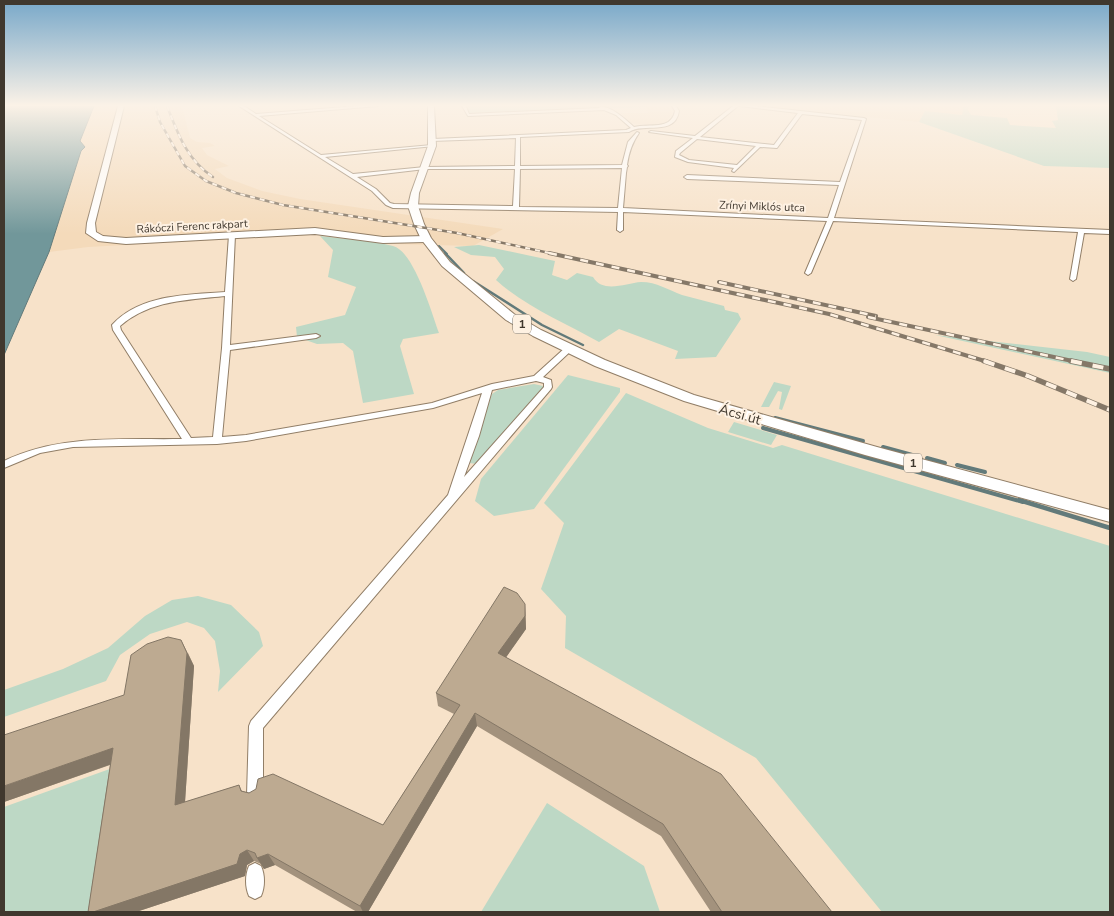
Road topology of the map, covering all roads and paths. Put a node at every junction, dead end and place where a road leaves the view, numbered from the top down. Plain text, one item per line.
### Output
1 (110, 149) edge
2 (309, 149) edge
3 (383, 149) edge
4 (431, 149) edge
5 (518, 149) edge
6 (628, 149) edge
7 (682, 149) edge
8 (755, 149) edge
9 (854, 149) edge
10 (320, 156) junction
11 (626, 166) junction
12 (738, 166) junction
13 (519, 167) junction
14 (424, 168) junction
15 (352, 176) junction
16 (687, 177) dead end
17 (727, 178) junction
18 (843, 184) junction
19 (413, 206) junction
20 (516, 208) junction
21 (620, 210) junction
22 (831, 218) junction
23 (620, 230) dead end
24 (1082, 231) junction
25 (1110, 232) edge
26 (232, 235) junction
27 (426, 239) junction
28 (808, 273) dead end
29 (1072, 279) dead end
30 (228, 294) junction
31 (316, 336) dead end
32 (226, 348) junction
33 (569, 349) junction
34 (537, 378) junction
35 (488, 388) junction
36 (217, 441) junction
37 (189, 442) junction
38 (464, 463) junction
39 (482, 464) junction
40 (4, 465) edge
41 (452, 498) junction
42 (1110, 516) edge
43 (255, 795) edge
44 (255, 872) dead end
45 (255, 890) dead end

1 - 26 street, Rákóczi Ferenc rakpart
2 - 10 street, Zrínyi Miklós utca
3 - 10 street
4 - 14 main road
5 - 13 street
6 - 11 street
7 - 12 street
8 - 12 street
9 - 18 street
10 - 15 street, Zrínyi Miklós utca
11 - 13 street
11 - 21 street
12 - 17 street
13 - 14 street
13 - 20 street
14 - 15 street
14 - 19 main road
15 - 19 street, Zrínyi Miklós utca
16 - 17 street
17 - 18 street
18 - 22 street
19 - 20 street, Zrínyi Miklós utca
19 - 27 main road, Ácsi út / 1
20 - 21 street, Zrínyi Miklós utca
21 - 22 street, Zrínyi Miklós utca
21 - 23 street
22 - 24 street, Zrínyi Miklós utca
22 - 28 street
24 - 25 street, Zrínyi Miklós utca
24 - 29 street
26 - 27 street, Rákóczi Ferenc rakpart
26 - 30 street
27 - 33 main road, Ácsi út / 1
30 - 32 street
30 - 37 street
31 - 32 street
32 - 36 street
33 - 34 street
33 - 42 main road, Ácsi út / 1
34 - 35 street
34 - 39 street
35 - 36 street
35 - 38 street
36 - 37 street
37 - 40 street
38 - 39 street
38 - 41 street
39 - 41 street
41 - 43 street
44 - 45 street

